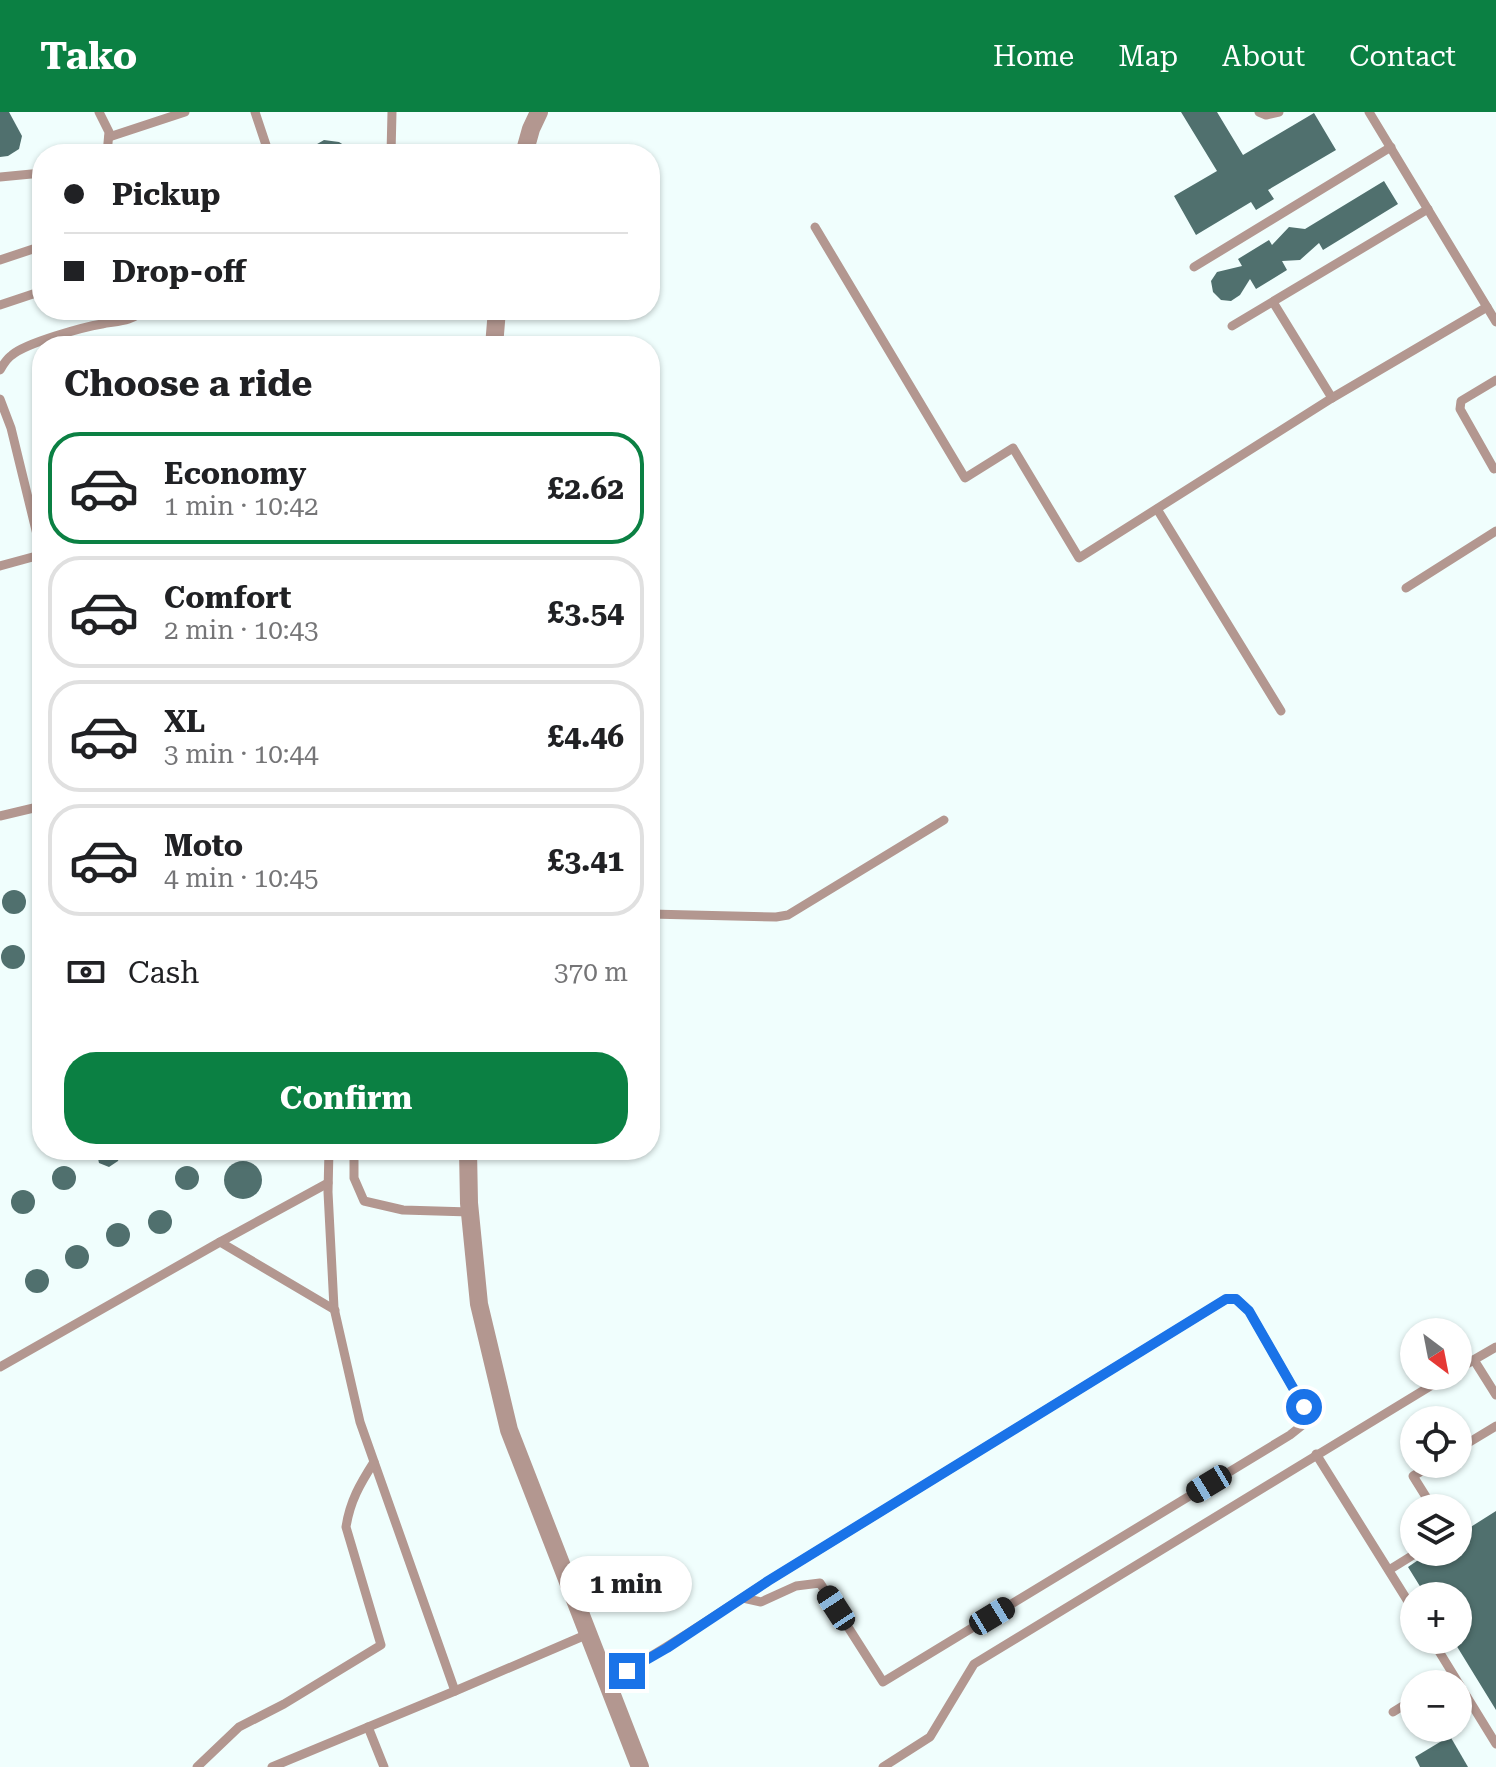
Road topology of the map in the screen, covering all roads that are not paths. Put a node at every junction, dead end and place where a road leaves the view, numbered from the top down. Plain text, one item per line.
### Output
1 (99, 112) edge
2 (185, 112) edge
3 (255, 112) edge
4 (392, 112) edge
5 (539, 112) edge
6 (1259, 112) edge
7 (1279, 112) edge
8 (1369, 112) edge
9 (109, 137) junction
10 (108, 144) edge
11 (266, 144) edge
12 (391, 144) edge
13 (527, 144) edge
14 (1391, 147) junction
15 (32, 174) edge
16 (0, 177) edge
17 (1428, 209) junction
18 (815, 227) dead end
19 (32, 249) edge
20 (0, 260) edge
21 (1194, 267) dead end
22 (32, 294) edge
23 (1273, 302) junction
24 (0, 305) edge
25 (1487, 307) junction
26 (127, 320) edge
27 (1496, 322) edge
28 (1232, 326) dead end
29 (61, 336) edge
30 (32, 345) edge
31 (0, 370) edge
32 (1496, 380) edge
33 (1332, 398) junction
34 (0, 399) edge
35 (1494, 469) dead end
36 (1157, 509) junction
37 (32, 519) edge
38 (1496, 531) edge
39 (32, 559) edge
40 (2, 564) edge
41 (1406, 588) dead end
42 (1281, 711) dead end
43 (32, 808) edge
44 (0, 816) edge
45 (944, 820) dead end
46 (660, 914) edge
47 (329, 1160) edge
48 (354, 1160) edge
49 (468, 1160) edge
50 (328, 1183) junction
51 (470, 1212) junction
52 (220, 1242) junction
53 (335, 1310) junction
54 (1496, 1347) edge
55 (1474, 1360) joint
56 (0, 1367) edge
57 (1423, 1390) edge
58 (1496, 1395) edge
59 (1496, 1426) edge
60 (1472, 1441) edge
61 (1316, 1454) junction
62 (374, 1462) junction
63 (1400, 1563) edge
64 (1389, 1570) junction
65 (1400, 1588) edge
66 (743, 1598) junction
67 (588, 1634) junction
68 (607, 1682) junction
69 (455, 1691) junction
70 (1472, 1705) edge
71 (1400, 1708) edge
72 (1393, 1712) dead end
73 (368, 1727) junction
74 (1496, 1744) edge
75 (197, 1767) edge
76 (272, 1767) edge
77 (384, 1767) edge
78 (640, 1767) edge
79 (883, 1767) edge

1 - 9 lane
2 - 9 lane
3 - 11 lane
4 - 12 lane
5 - 13 street
6 - 7 lane
8 - 14 lane
9 - 10 lane
14 - 17 lane
14 - 21 lane
15 - 16 lane
17 - 23 lane
17 - 25 lane
18 - 36 lane
19 - 20 lane
22 - 24 lane
23 - 28 lane
23 - 33 lane
25 - 27 lane
25 - 33 lane
26 - 29 lane
30 - 31 lane
32 - 35 lane
33 - 36 lane
34 - 37 lane
36 - 42 lane
38 - 41 lane
39 - 40 lane
43 - 44 lane
45 - 46 lane
47 - 50 lane
48 - 51 lane
49 - 51 street
50 - 52 lane
50 - 53 lane
51 - 67 street
52 - 53 lane
52 - 56 lane
53 - 62 lane
54 - 55 lane
55 - 58 lane
57 - 61 lane
59 - 60 lane
61 - 64 lane
61 - 79 lane
62 - 69 lane
62 - 75 lane
63 - 64 lane
64 - 65 lane
66 - 66 lane
66 - 68 lane
67 - 68 street
67 - 69 lane
68 - 78 street
69 - 73 lane
70 - 74 lane
71 - 72 lane
73 - 76 lane
73 - 77 lane

